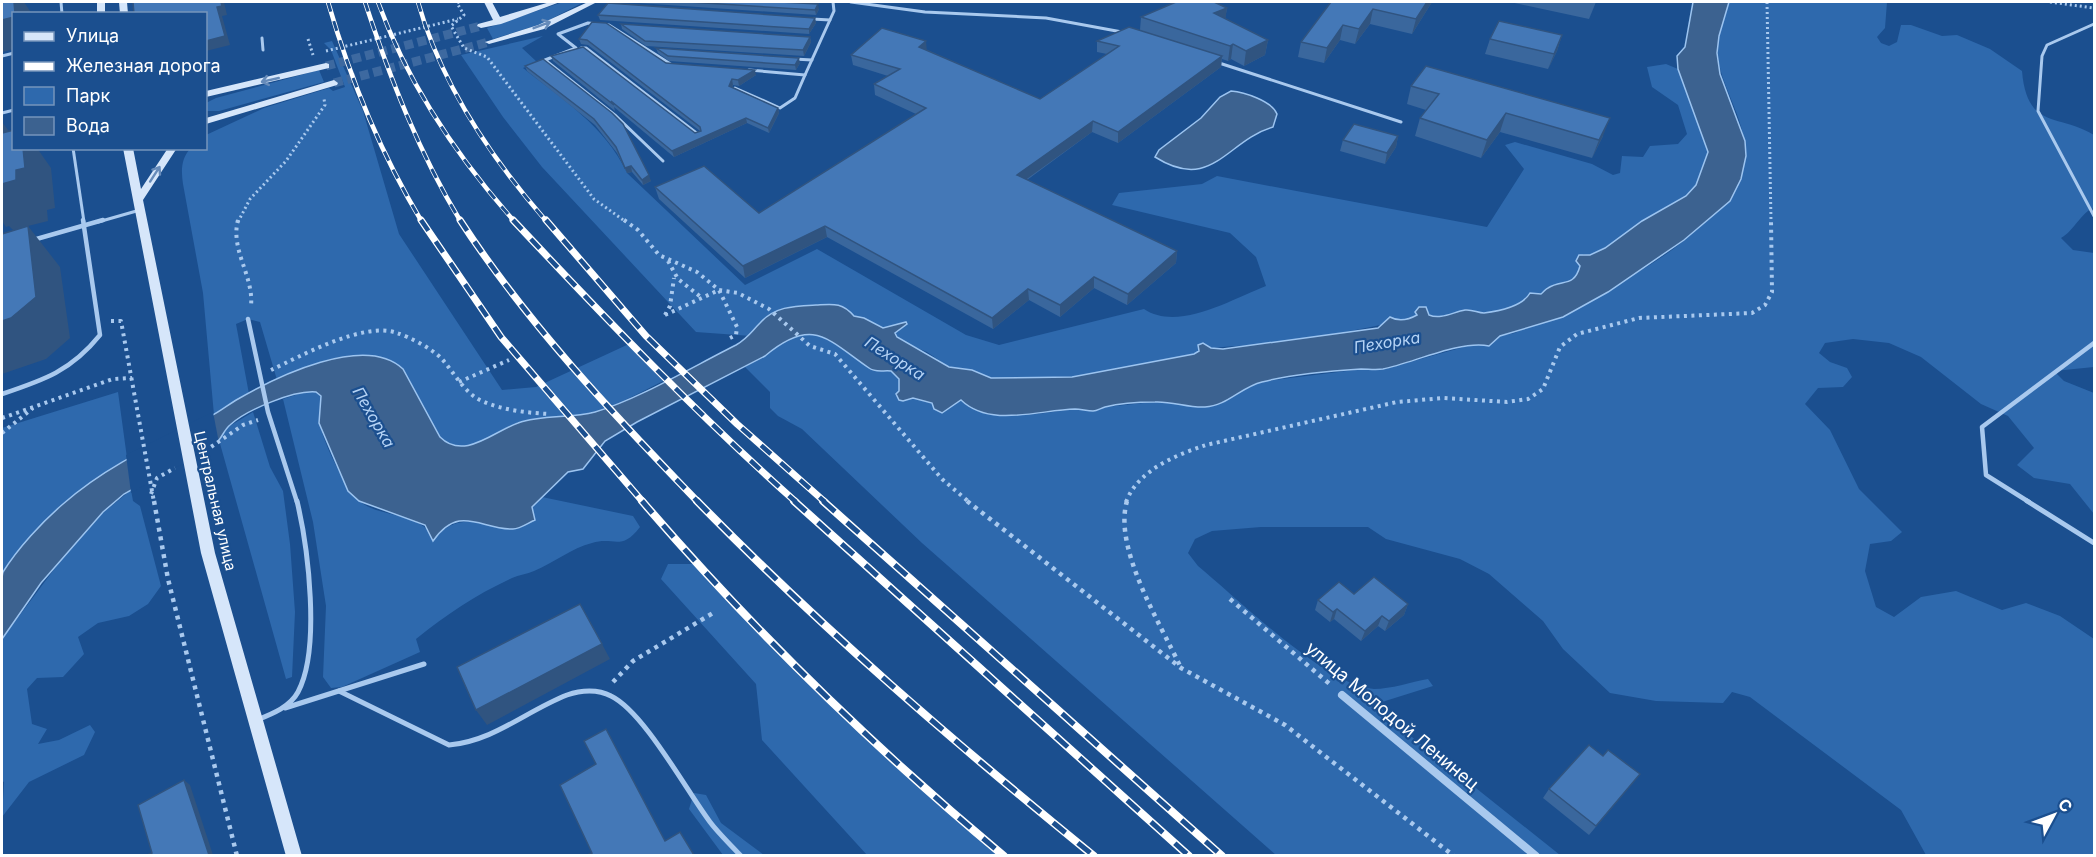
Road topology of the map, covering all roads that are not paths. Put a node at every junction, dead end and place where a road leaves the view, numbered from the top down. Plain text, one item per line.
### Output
1 (488, 2) edge
2 (556, 2) edge
3 (593, 2) edge
4 (833, 2) edge
5 (851, 2) edge
6 (807, 18) edge
7 (830, 20) junction
8 (498, 22) junction
9 (609, 24) junction
10 (2094, 24) edge
11 (621, 25) edge
12 (481, 26) tunnel mouth
13 (1128, 34) edge
14 (262, 38) dead end
15 (810, 38) edge
16 (821, 39) junction
17 (489, 42) tunnel mouth
18 (576, 48) junction
19 (645, 49) junction
20 (263, 50) dead end
21 (657, 50) edge
22 (788, 58) edge
23 (812, 60) junction
24 (1215, 61) edge
25 (326, 66) tunnel mouth
26 (680, 66) edge
27 (748, 70) edge
28 (805, 75) junction
29 (334, 83) tunnel mouth
30 (735, 88) edge
31 (207, 94) edge
32 (226, 115) junction
33 (207, 119) edge
34 (1401, 122) dead end
35 (207, 125) edge
36 (699, 135) edge
37 (74, 150) edge
38 (128, 150) edge
39 (172, 150) edge
40 (663, 161) dead end
41 (139, 205) junction
42 (2094, 216) edge
43 (85, 226) junction
44 (22, 243) edge
45 (248, 319) road end
46 (2094, 343) edge
47 (2, 394) edge
48 (2094, 543) edge
49 (424, 664) dead end
50 (339, 691) junction
51 (1342, 695) road end
52 (285, 708) junction
53 (255, 722) junction
54 (294, 855) edge
55 (741, 855) edge
56 (1536, 855) edge

1 - 8 main road
2 - 8 main road
17 -> 3 main road
4 - 7 lane
5 - 13 lane
6 - 7 lane
7 - 16 lane
8 - 12 main road
9 - 11 lane
9 - 18 lane
9 - 19 lane
10 - 42 lane
14 - 20 lane
15 - 16 lane
16 - 23 lane
18 - 36 lane
18 - 40 lane
19 - 21 lane
19 - 26 lane
22 - 23 lane
23 - 28 lane
24 - 34 lane
25 -> 31 main road
27 - 28 lane
28 - 30 lane
29 - 32 main road
32 - 33 main road
32 - 35 main road
37 - 43 lane
38 - 41 main road, Центральная улица
41 -> 39 main road
41 - 43 lane
41 - 53 main road, Центральная улица
43 - 44 lane
43 - 47 lane
45 - 52 lane
46 - 48 lane
49 - 50 lane
50 - 52 lane
50 - 55 lane
51 - 56 street, улица Молодой Ленинец
52 - 53 lane
53 - 54 main road, Центральная улица

